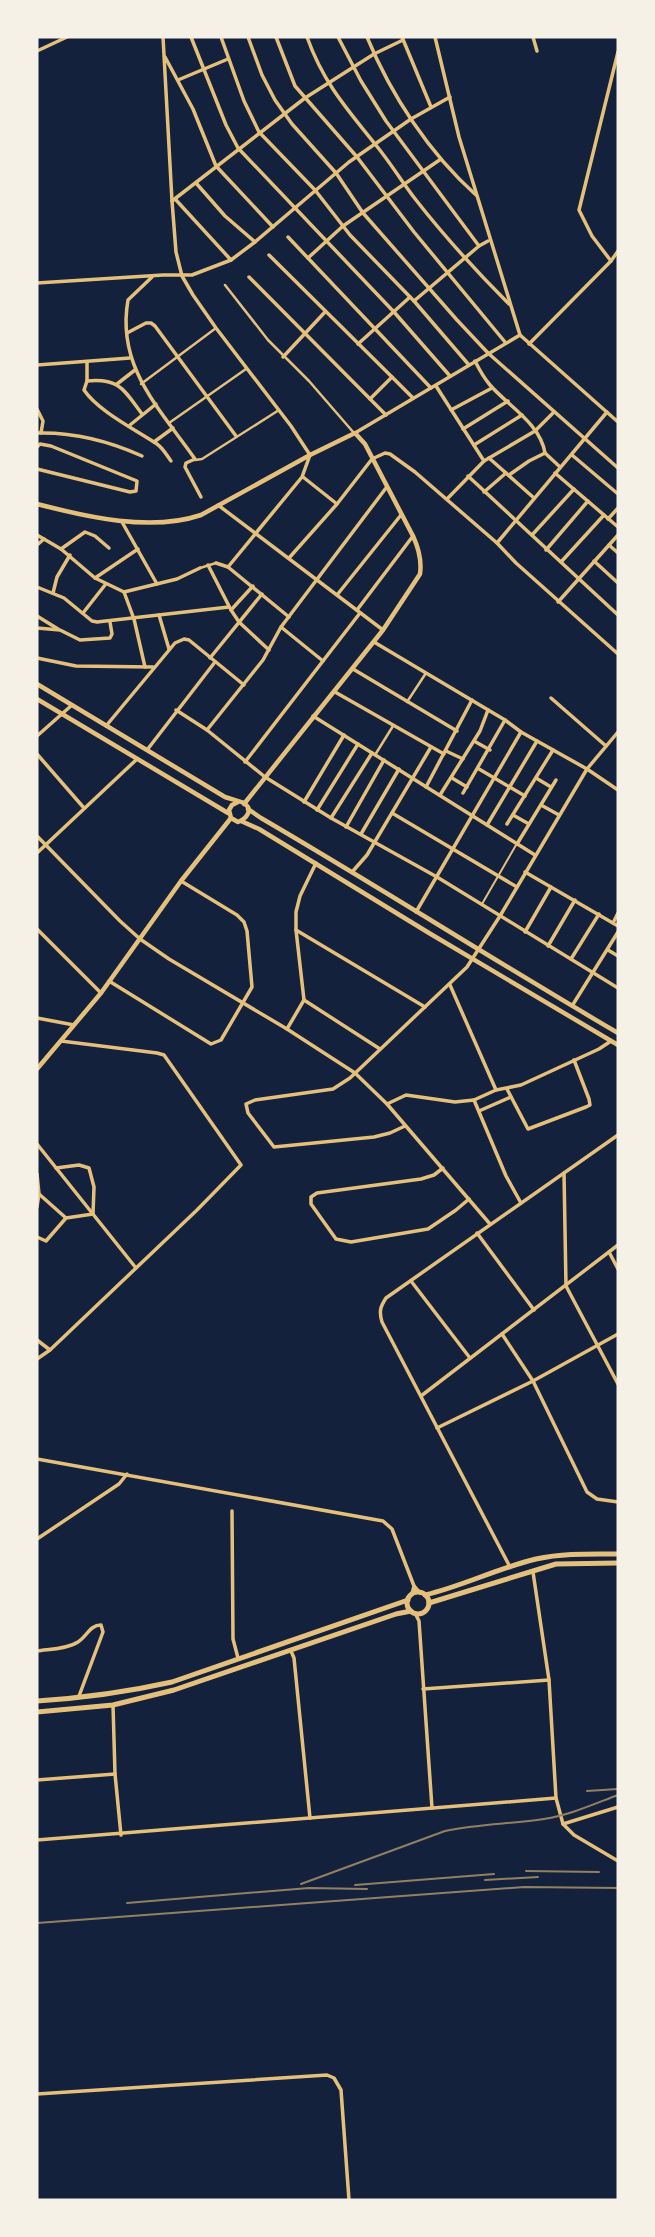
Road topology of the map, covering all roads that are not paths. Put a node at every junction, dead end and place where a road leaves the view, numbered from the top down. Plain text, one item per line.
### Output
1 (68, 37) edge
2 (163, 37) edge
3 (191, 37) edge
4 (220, 37) edge
5 (248, 37) edge
6 (276, 37) edge
7 (307, 37) edge
8 (338, 37) edge
9 (367, 37) edge
10 (435, 37) edge
11 (533, 37) edge
12 (403, 38) edge
13 (37, 51) edge
14 (537, 51) dead end
15 (618, 52) edge
16 (374, 54) junction
17 (164, 55) junction
18 (228, 59) junction
19 (352, 67) junction
20 (205, 69) junction
21 (178, 80) junction
22 (328, 83) junction
23 (450, 97) junction
24 (305, 98) junction
25 (431, 107) junction
26 (284, 114) junction
27 (411, 119) junction
28 (393, 131) junction
29 (260, 132) junction
30 (376, 144) junction
31 (238, 148) junction
32 (357, 157) junction
33 (441, 159) junction
34 (216, 166) junction
35 (423, 171) junction
36 (336, 173) junction
37 (197, 183) junction
38 (404, 184) junction
39 (315, 190) junction
40 (477, 196) junction
41 (386, 197) junction
42 (174, 200) junction
43 (295, 209) junction
44 (363, 212) junction
45 (343, 226) junction
46 (273, 227) junction
47 (288, 237) dead end
48 (489, 240) junction
49 (325, 241) junction
50 (255, 242) junction
51 (478, 246) junction
52 (618, 251) edge
53 (269, 255) dead end
54 (308, 258) junction
55 (463, 258) junction
56 (231, 260) junction
57 (611, 261) junction
58 (446, 272) junction
59 (153, 275) junction
60 (182, 276) junction
61 (249, 277) dead end
62 (37, 283) edge
63 (225, 285) dead end
64 (429, 287) junction
65 (412, 299) junction
66 (510, 306) junction
67 (325, 312) junction
68 (394, 312) junction
69 (216, 328) junction
70 (376, 328) junction
71 (127, 333) junction
72 (305, 333) junction
73 (520, 335) junction
74 (505, 342) junction
75 (358, 344) junction
76 (529, 344) junction
77 (488, 353) junction
78 (179, 356) junction
79 (283, 357) junction
80 (130, 358) junction
81 (475, 361) junction
82 (88, 362) junction
83 (37, 365) edge
84 (469, 365) junction
85 (247, 368) junction
86 (135, 370) junction
87 (450, 376) junction
88 (392, 377) junction
89 (87, 381) junction
90 (117, 384) junction
91 (141, 384) junction
92 (434, 386) junction
93 (492, 387) junction
94 (207, 396) junction
95 (414, 398) junction
96 (370, 399) junction
97 (508, 401) junction
98 (156, 404) junction
99 (37, 409) edge
100 (279, 410) junction
101 (450, 410) junction
102 (554, 412) junction
103 (607, 412) junction
104 (142, 414) junction
105 (386, 415) junction
106 (522, 415) junction
107 (618, 422) edge
108 (169, 424) junction
109 (129, 425) junction
110 (173, 428) junction
111 (463, 429) junction
112 (535, 431) junction
113 (39, 433) edge
114 (355, 433) junction
115 (236, 436) junction
116 (586, 438) junction
117 (154, 442) junction
118 (474, 445) junction
119 (37, 447) edge
120 (545, 453) junction
121 (310, 455) junction
122 (571, 455) junction
123 (142, 456) dead end
124 (489, 458) junction
125 (195, 459) junction
126 (372, 459) junction
127 (171, 461) dead end
128 (484, 461) junction
129 (560, 467) junction
130 (618, 468) edge
131 (37, 469) edge
132 (555, 473) junction
133 (507, 474) junction
134 (468, 476) junction
135 (302, 477) junction
136 (387, 488) junction
137 (574, 489) junction
138 (484, 492) junction
139 (618, 494) edge
140 (201, 497) dead end
141 (534, 498) junction
142 (447, 499) junction
143 (588, 501) junction
144 (37, 503) edge
145 (218, 505) junction
146 (337, 505) junction
147 (618, 508) edge
148 (401, 515) junction
149 (604, 515) junction
150 (608, 519) junction
151 (515, 521) junction
152 (122, 522) junction
153 (618, 527) edge
154 (255, 533) junction
155 (37, 535) edge
156 (618, 535) edge
157 (413, 536) junction
158 (532, 536) junction
159 (44, 539) junction
160 (497, 543) junction
161 (37, 545) edge
162 (609, 545) junction
163 (61, 548) junction
164 (109, 548) dead end
165 (138, 549) junction
166 (547, 550) junction
167 (618, 553) edge
168 (71, 555) junction
169 (289, 558) junction
170 (594, 561) junction
171 (561, 562) junction
172 (216, 563) joint
173 (208, 565) junction
174 (228, 567) junction
175 (200, 568) joint
176 (95, 578) junction
177 (579, 578) junction
178 (316, 580) junction
179 (618, 583) edge
180 (106, 584) junction
181 (157, 584) junction
182 (253, 586) junction
183 (37, 587) edge
184 (124, 592) junction
185 (53, 593) junction
186 (262, 594) junction
187 (337, 595) junction
188 (558, 602) junction
189 (230, 609) junction
190 (358, 611) junction
191 (83, 613) junction
192 (159, 615) junction
193 (618, 615) edge
194 (37, 616) edge
195 (289, 617) junction
196 (134, 619) junction
197 (109, 621) junction
198 (239, 622) junction
199 (281, 627) junction
200 (37, 628) edge
201 (60, 630) junction
202 (383, 630) junction
203 (374, 642) junction
204 (169, 649) junction
205 (269, 650) junction
206 (618, 654) edge
207 (37, 658) edge
208 (210, 658) junction
209 (323, 661) junction
210 (215, 662) junction
211 (153, 667) junction
212 (146, 668) junction
213 (353, 669) junction
214 (426, 673) junction
215 (37, 684) edge
216 (243, 685) junction
217 (335, 692) junction
218 (551, 698) dead end
219 (37, 699) edge
220 (472, 700) junction
221 (407, 702) junction
222 (72, 705) junction
223 (176, 710) junction
224 (488, 710) junction
225 (61, 713) junction
226 (313, 716) junction
227 (505, 720) junction
228 (106, 726) junction
229 (393, 726) junction
230 (207, 730) junction
231 (457, 731) junction
232 (521, 732) junction
233 (618, 732) edge
234 (344, 735) junction
235 (37, 736) edge
236 (474, 741) junction
237 (537, 741) junction
238 (358, 744) junction
239 (606, 746) junction
240 (431, 747) junction
241 (147, 750) junction
242 (490, 750) junction
243 (553, 750) junction
244 (445, 752) junction
245 (37, 754) edge
246 (374, 754) junction
247 (136, 760) junction
248 (384, 760) junction
249 (463, 760) junction
250 (245, 762) junction
251 (399, 769) junction
252 (479, 769) junction
253 (587, 769) junction
254 (265, 777) junction
255 (413, 778) junction
256 (452, 778) junction
257 (536, 778) junction
258 (494, 779) junction
259 (555, 780) dead end
260 (426, 787) junction
261 (467, 787) junction
262 (551, 787) junction
263 (508, 788) junction
264 (618, 790) edge
265 (463, 793) dead end
266 (440, 796) junction
267 (524, 796) junction
268 (238, 802) junction
269 (304, 802) junction
270 (541, 805) junction
271 (246, 806) junction
272 (85, 808) junction
273 (317, 810) junction
274 (392, 813) junction
275 (471, 815) junction
276 (513, 815) junction
277 (559, 815) junction
278 (230, 816) junction
279 (331, 818) junction
280 (242, 821) junction
281 (507, 824) dead end
282 (529, 824) junction
283 (486, 825) junction
284 (346, 827) junction
285 (361, 834) junction
286 (37, 836) edge
287 (374, 842) junction
288 (46, 844) junction
289 (517, 844) junction
290 (452, 849) junction
291 (37, 853) edge
292 (535, 855) junction
293 (316, 863) junction
294 (353, 871) junction
295 (525, 872) junction
296 (499, 876) junction
297 (437, 877) junction
298 (181, 881) junction
299 (517, 887) junction
300 (551, 887) junction
301 (575, 900) junction
302 (482, 905) junction
303 (416, 912) junction
304 (618, 913) edge
305 (599, 914) junction
306 (500, 916) junction
307 (612, 923) junction
308 (618, 926) edge
309 (37, 929) edge
310 (296, 930) junction
311 (525, 932) junction
312 (618, 932) edge
313 (140, 939) junction
314 (548, 946) junction
315 (478, 950) junction
316 (608, 950) junction
317 (618, 956) edge
318 (472, 958) junction
319 (570, 959) junction
320 (593, 974) junction
321 (109, 981) junction
322 (450, 985) junction
323 (618, 988) edge
324 (100, 993) junction
325 (304, 1000) junction
326 (242, 1002) junction
327 (572, 1006) junction
328 (425, 1007) junction
329 (37, 1018) edge
330 (74, 1026) junction
331 (286, 1029) junction
332 (618, 1033) edge
333 (61, 1040) junction
334 (611, 1041) junction
335 (618, 1045) edge
336 (380, 1049) junction
337 (574, 1060) junction
338 (37, 1069) edge
339 (355, 1073) junction
340 (507, 1089) junction
341 (496, 1090) junction
342 (511, 1097) junction
343 (474, 1100) junction
344 (387, 1104) junction
345 (478, 1111) junction
346 (405, 1126) junction
347 (618, 1135) edge
348 (37, 1144) edge
349 (56, 1168) junction
350 (443, 1168) junction
351 (564, 1173) junction
352 (37, 1174) edge
353 (40, 1194) junction
354 (469, 1199) junction
355 (521, 1203) junction
356 (37, 1207) edge
357 (93, 1214) junction
358 (66, 1218) junction
359 (490, 1224) junction
360 (477, 1233) junction
361 (37, 1237) edge
362 (618, 1245) edge
363 (609, 1252) junction
364 (136, 1269) junction
365 (618, 1269) edge
366 (411, 1280) junction
367 (566, 1286) junction
368 (534, 1310) junction
369 (502, 1334) junction
370 (618, 1334) edge
371 (37, 1340) edge
372 (597, 1345) junction
373 (50, 1350) junction
374 (470, 1358) junction
375 (37, 1359) edge
376 (533, 1381) junction
377 (618, 1384) edge
378 (421, 1396) junction
379 (437, 1428) junction
380 (37, 1459) edge
381 (127, 1474) junction
382 (618, 1502) edge
383 (232, 1511) dead end
384 (37, 1539) edge
385 (618, 1554) edge
386 (618, 1563) edge
387 (510, 1567) junction
388 (533, 1570) junction
389 (414, 1587) junction
390 (423, 1594) junction
391 (410, 1597) junction
392 (429, 1603) junction
393 (413, 1612) junction
394 (37, 1651) edge
395 (291, 1651) junction
396 (239, 1659) junction
397 (549, 1680) junction
398 (423, 1689) junction
399 (79, 1698) junction
400 (37, 1701) edge
401 (113, 1705) junction
402 (37, 1712) edge
403 (115, 1774) junction
404 (37, 1780) edge
405 (556, 1798) junction
406 (618, 1807) edge
407 (432, 1808) junction
408 (310, 1818) junction
409 (563, 1824) junction
410 (121, 1835) junction
411 (37, 1840) edge
412 (618, 1861) edge
413 (37, 2094) edge
414 (349, 2200) edge

1 - 13 street
2 - 17 street
3 - 20 street
4 - 18 street
5 - 26 street
6 - 24 street
7 - 22 street
8 - 19 street
9 - 16 street
10 - 23 street
11 - 14 street
12 - 16 street
12 - 25 street
15 - 57 street
16 - 19 street
16 - 27 street
17 - 21 street
17 - 42 street
18 - 20 street
18 - 29 street
19 - 22 street
19 - 28 street
20 - 21 street
20 - 31 street
21 - 34 street
22 - 24 street
22 - 30 street
23 - 25 street
23 - 40 street
24 - 26 street
24 - 32 street
25 - 27 street
26 - 29 street
26 - 36 street
27 - 28 street
27 - 33 street
28 - 30 street
28 - 35 street
29 - 31 street
29 - 39 street
30 - 32 street
30 - 38 street
31 - 34 street
31 - 43 street
32 - 36 street
32 - 41 street
33 - 35 street
33 - 40 street
34 - 37 street
34 - 46 street
35 - 38 street
35 - 51 street
36 - 39 street
36 - 44 street
37 - 42 street
37 - 50 street
38 - 41 street
38 - 55 street
39 - 43 street
39 - 45 street
40 - 48 street
41 - 44 street
41 - 58 street
42 - 56 street
42 - 60 street
43 - 46 street
43 - 49 street
44 - 45 street
44 - 64 street
45 - 49 street
45 - 65 street
46 - 50 street
47 - 54 street
48 - 51 street
48 - 66 street
49 - 54 street
49 - 68 street
50 - 56 street
51 - 55 street
52 - 57 street
53 - 67 street
54 - 70 street
55 - 58 street
55 - 66 street
56 - 60 street
57 - 76 street
58 - 64 street
58 - 74 street
59 - 60 street
59 - 62 street
59 - 71 street
60 - 69 street
61 - 72 street
63 - 79 street
64 - 65 street
64 - 77 street
65 - 68 street
65 - 84 street
66 - 73 street
67 - 72 street
67 - 75 street
68 - 70 street
68 - 87 street
69 - 78 street
69 - 85 street
70 - 75 street
70 - 92 street
71 - 78 street
71 - 80 street
72 - 79 street
72 - 96 street
73 - 74 street
73 - 76 street
74 - 77 street
75 - 88 street
76 - 103 street
77 - 81 street
77 - 102 street
78 - 91 street
78 - 94 street
79 - 114 street
80 - 82 street
80 - 86 street
81 - 84 street
81 - 93 street
82 - 83 street
82 - 89 street
84 - 87 street
85 - 94 street
85 - 100 street
86 - 90 street
86 - 91 street
87 - 92 street
88 - 95 street
88 - 96 street
89 - 90 street
89 - 109 street
90 - 104 street
91 - 98 street
92 - 95 street
92 - 101 street
93 - 97 street
93 - 101 street
94 - 108 street
94 - 115 street
95 - 105 street
96 - 105 street
97 - 106 street
97 - 111 street
98 - 104 street
98 - 108 street
99 - 113 street
100 - 115 street
100 - 121 street
101 - 111 street
102 - 112 street
102 - 116 street
103 - 107 street
103 - 116 street
104 - 109 street
105 - 114 street
106 - 112 street
106 - 118 street
108 - 110 street
109 - 117 street
110 - 117 street
110 - 125 street
111 - 118 street
112 - 120 street
112 - 124 street
113 - 123 street
114 - 121 main road
114 - 126 main road
115 - 125 street
116 - 122 street
116 - 130 street
117 - 127 street
118 - 128 street
119 - 131 street
120 - 129 street
120 - 133 street
121 - 135 street
121 - 145 main road
122 - 129 street
122 - 139 street
124 - 128 street
124 - 133 street
125 - 140 street
126 - 136 main road
126 - 142 street
126 - 146 street
128 - 134 street
129 - 132 street
132 - 137 street
132 - 141 street
133 - 138 street
133 - 141 street
134 - 138 street
134 - 142 street
135 - 146 street
135 - 154 street
136 - 148 main road
136 - 178 street
137 - 143 street
137 - 158 street
138 - 151 street
141 - 151 street
142 - 160 street
143 - 149 street
143 - 166 street
144 - 152 main road
145 - 152 main road
145 - 154 street
146 - 169 street
147 - 150 street
148 - 157 main road
148 - 187 street
149 - 150 street
149 - 171 street
150 - 153 street
151 - 158 street
151 - 160 street
152 - 165 street
154 - 169 street
154 - 174 street
155 - 159 street
156 - 162 street
157 - 190 street
157 - 202 main road
158 - 166 street
159 - 161 street
159 - 163 street
160 - 188 street
162 - 167 street
162 - 170 street
163 - 164 street
163 - 168 street
165 - 176 street
165 - 181 street
166 - 171 street
168 - 176 street
168 - 185 street
169 - 178 street
170 - 177 street
170 - 179 street
171 - 177 street
172 - 173 street
172 - 174 street
173 - 175 street
173 - 189 street
174 - 182 street
175 - 181 street
176 - 180 street
177 - 188 street
177 - 193 street
178 - 187 street
178 - 195 street
180 - 184 street
180 - 191 street
181 - 184 street
182 - 186 street
182 - 189 street
183 - 185 street
184 - 196 street
185 - 191 street
186 - 195 street
186 - 198 street
187 - 190 street
188 - 206 street
189 - 192 street
189 - 198 street
190 - 202 street
190 - 209 street
191 - 197 street
192 - 196 street
192 - 204 street
194 - 201 street
195 - 199 street
196 - 197 street
196 - 212 street
197 - 201 street
198 - 205 street
198 - 208 street
199 - 205 street
199 - 209 street
200 - 201 street
202 - 203 main road
203 - 213 main road
203 - 214 street
204 - 208 street
204 - 211 street
205 - 216 street
207 - 212 street
208 - 210 street
209 - 250 street
210 - 216 street
210 - 223 street
211 - 212 street
211 - 228 street
213 - 217 main road
213 - 221 street
214 - 220 street
214 - 221 street
215 - 222 main road
216 - 230 street
217 - 226 main road
217 - 229 street
218 - 239 street
219 - 225 main road
220 - 224 street
220 - 231 street
221 - 231 street
222 - 225 street
222 - 228 main road
223 - 230 street
223 - 241 street
224 - 227 street
224 - 236 street
225 - 235 street
225 - 247 main road
226 - 234 street
226 - 254 main road
227 - 232 street
227 - 242 street
228 - 241 main road
229 - 240 street
229 - 246 street
230 - 250 street
231 - 244 street
232 - 237 street
232 - 258 street
233 - 239 street
234 - 238 street
234 - 269 street
236 - 242 street
236 - 249 street
237 - 243 street
237 - 263 street
238 - 246 street
238 - 273 street
239 - 253 street
240 - 244 street
240 - 255 street
241 - 268 main road
242 - 252 street
243 - 253 street
243 - 257 street
244 - 249 street
244 - 260 street
245 - 272 street
246 - 248 street
246 - 279 street
247 - 272 street
247 - 278 main road
248 - 251 street
248 - 284 street
249 - 256 street
250 - 254 street
251 - 255 street
251 - 285 street
252 - 258 street
252 - 261 street
253 - 264 street
253 - 277 street
254 - 269 street
254 - 271 main road
255 - 260 street
255 - 274 street
256 - 261 street
256 - 266 street
257 - 262 street
257 - 267 street
258 - 263 street
258 - 275 street
259 - 262 street
260 - 266 street
261 - 265 street
262 - 270 street
263 - 267 street
263 - 283 street
266 - 275 street
267 - 276 street
268 - 271 main road
268 - 278 main road
269 - 273 street
270 - 277 street
270 - 282 street
271 - 280 main road
271 - 294 main road
272 - 288 street
273 - 279 street
274 - 287 street
274 - 290 street
275 - 283 street
275 - 290 street
276 - 281 street
276 - 282 street
277 - 292 street
278 - 280 main road
278 - 298 main road
279 - 284 street
280 - 293 main road
282 - 289 street
283 - 289 street
284 - 285 street
285 - 287 street
286 - 288 street
287 - 294 street
287 - 297 street
288 - 291 street
288 - 313 street
289 - 292 street
289 - 296 lane
290 - 296 street
290 - 297 street
292 - 295 street
293 - 310 street
293 - 318 main road
294 - 303 main road
295 - 299 street
295 - 300 street
296 - 299 street
296 - 302 lane
297 - 302 street
297 - 303 street
298 - 313 main road
298 - 326 street
299 - 306 street
300 - 301 street
300 - 311 street
301 - 305 street
301 - 314 street
302 - 306 street
303 - 315 main road
304 - 307 street
305 - 307 street
305 - 319 street
306 - 311 street
306 - 315 street
307 - 308 street
309 - 324 street
310 - 325 street
310 - 328 street
311 - 314 street
312 - 316 street
313 - 321 main road
313 - 326 street
314 - 319 street
315 - 318 street
315 - 327 main road
316 - 317 street
316 - 320 street
318 - 322 street
318 - 334 main road
319 - 320 street
320 - 323 street
320 - 327 street
321 - 324 main road
321 - 326 street
322 - 328 street
322 - 341 street
324 - 330 main road
325 - 331 street
325 - 336 street
326 - 331 street
327 - 332 main road
328 - 336 street
329 - 330 street
330 - 333 main road
331 - 339 street
333 - 338 main road
333 - 364 street
334 - 335 main road
334 - 337 street
336 - 339 street
337 - 340 street
337 - 342 street
339 - 344 street
339 - 346 street
340 - 341 street
340 - 342 street
341 - 343 street
342 - 345 street
343 - 344 street
343 - 345 street
344 - 346 street
345 - 355 street
346 - 350 street
347 - 351 street
348 - 349 street
349 - 357 street
349 - 357 street
350 - 354 street
350 - 354 street
351 - 355 street
351 - 367 street
352 - 353 street
353 - 356 street
353 - 358 street
354 - 359 street
355 - 359 street
357 - 358 street
357 - 364 street
358 - 361 street
359 - 360 street
360 - 366 street
360 - 368 street
362 - 363 street
363 - 365 street
363 - 367 street
364 - 373 street
366 - 374 street
366 - 378 street
367 - 368 street
367 - 372 street
368 - 369 street
369 - 374 street
369 - 376 street
370 - 372 street
371 - 373 street
372 - 376 street
372 - 377 street
373 - 375 street
374 - 378 street
376 - 379 street
376 - 382 street
378 - 379 street
379 - 387 street
380 - 381 street
381 - 384 street
381 - 389 street
383 - 396 street
385 - 387 main road
386 - 388 main road
387 - 390 main road
388 - 392 main road
388 - 397 street
389 - 390 street
389 - 391 street
390 - 391 main road
390 - 392 main road
391 - 393 main road
391 - 396 main road
392 - 393 main road
393 - 395 main road
393 - 398 street
394 - 399 street
395 - 401 main road
395 - 408 street
396 - 399 main road
397 - 398 street
397 - 405 street
398 - 407 street
399 - 400 main road
401 - 402 main road
401 - 403 street
403 - 404 street
403 - 410 street
405 - 407 street
405 - 409 street
406 - 409 street
407 - 408 street
408 - 410 street
409 - 412 street
410 - 411 street
413 - 414 street

